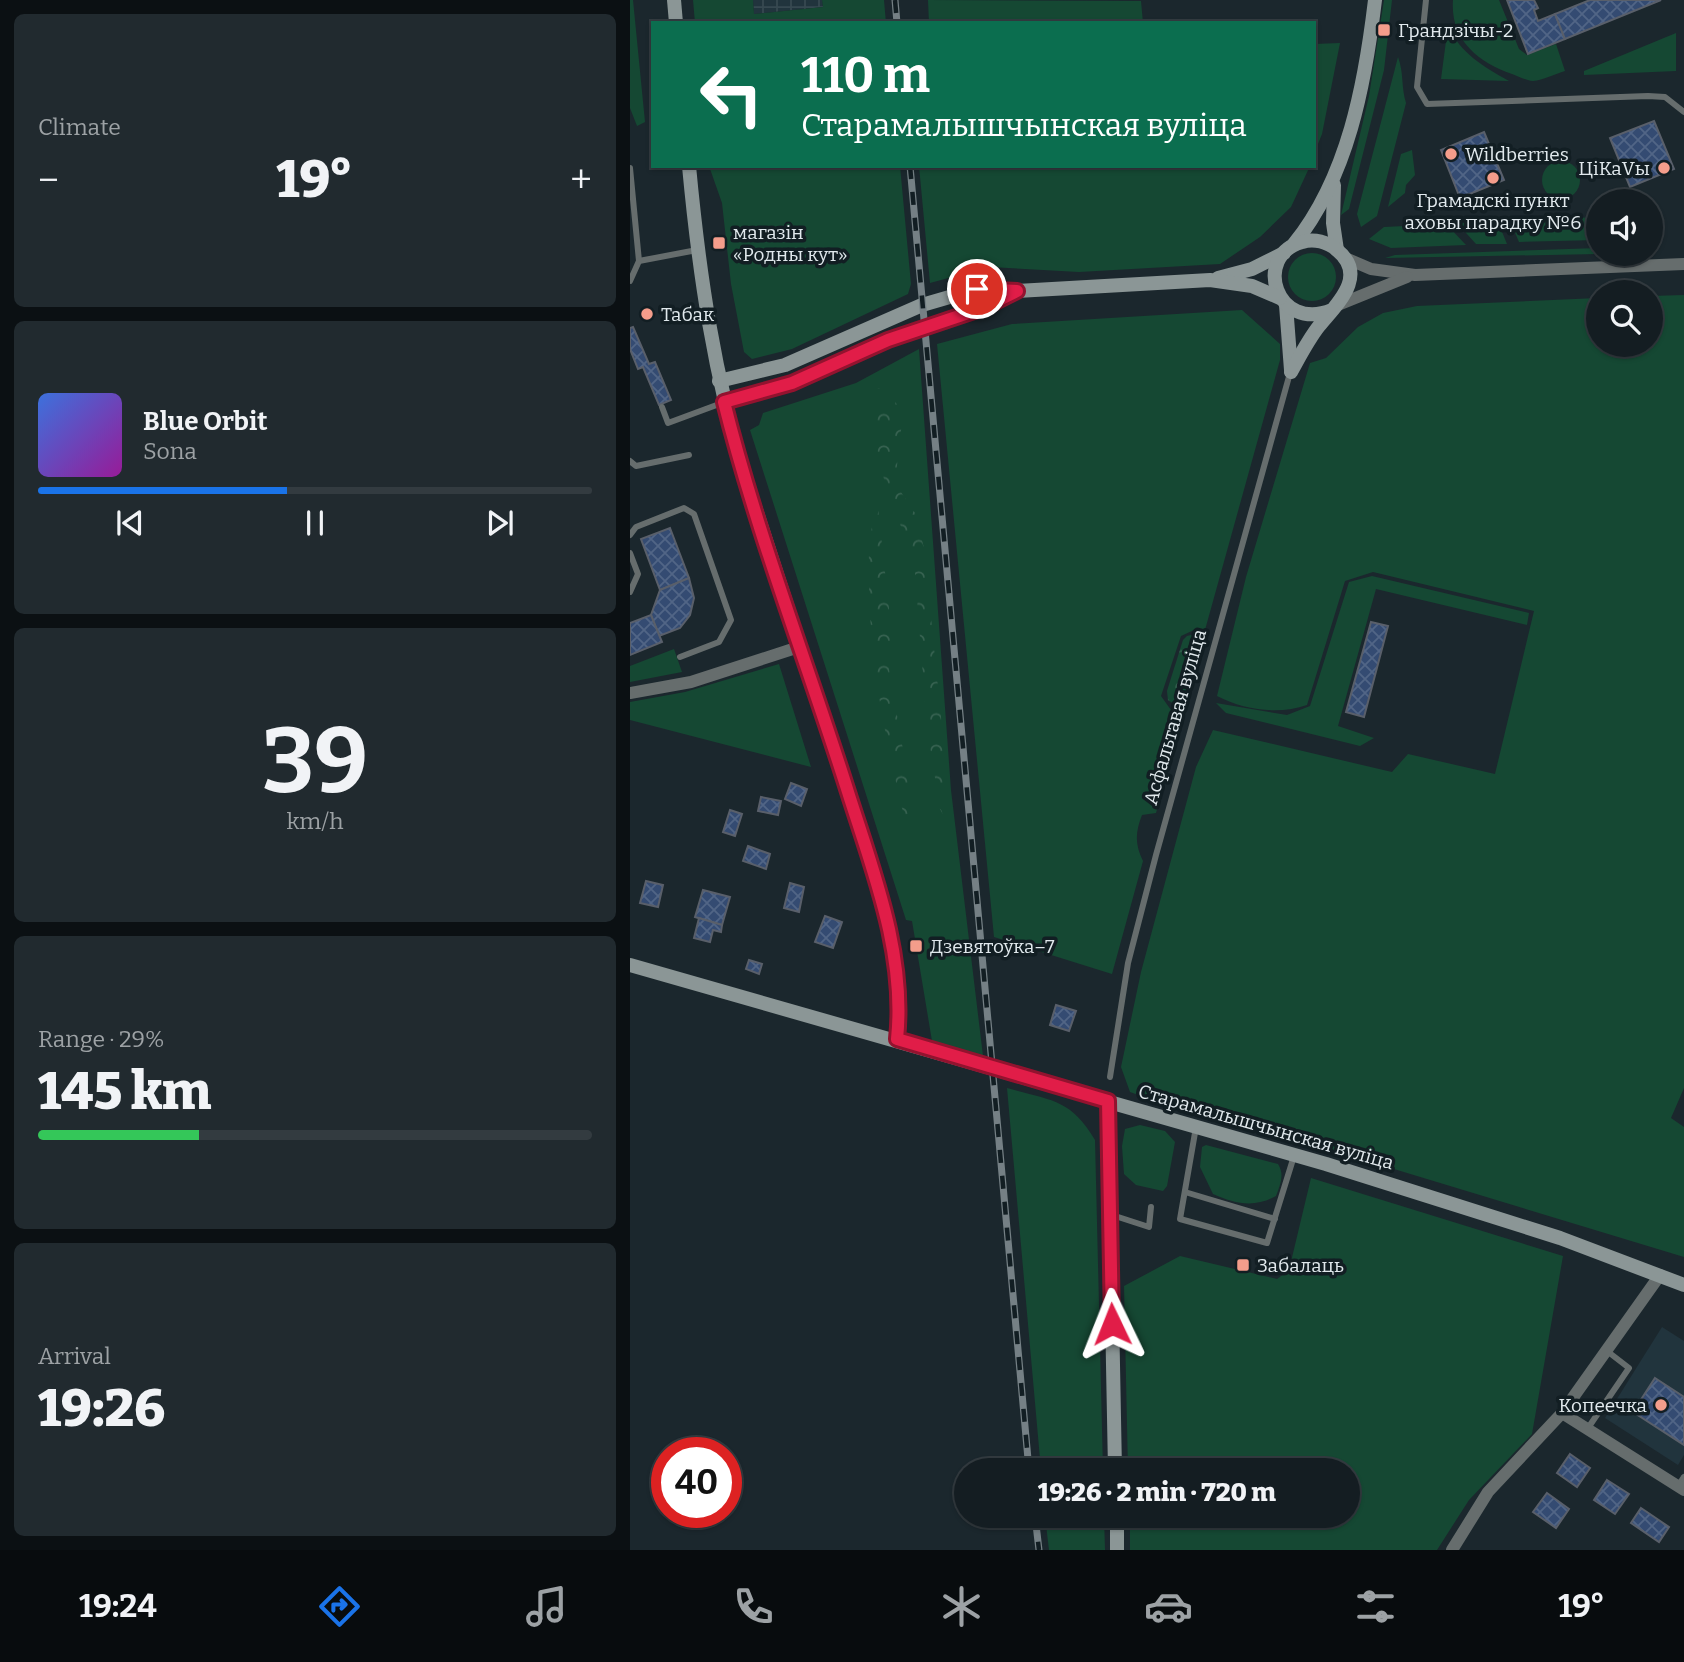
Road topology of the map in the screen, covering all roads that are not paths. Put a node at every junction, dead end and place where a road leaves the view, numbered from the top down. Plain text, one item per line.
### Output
1 (674, 0) edge
2 (1375, 0) edge
3 (1426, 0) edge
4 (676, 21) edge
5 (1684, 112) edge
6 (630, 168) edge
7 (689, 168) edge
8 (1334, 177) junction
9 (1289, 249) junction
10 (696, 250) junction
11 (1340, 253) junction
12 (639, 261) junction
13 (1684, 264) edge
14 (1415, 275) junction
15 (1210, 280) junction
16 (630, 281) edge
17 (1017, 291) junction
18 (1283, 301) junction
19 (1335, 308) junction
20 (1291, 372) junction
21 (719, 382) junction
22 (724, 402) junction
23 (662, 407) dead end
24 (689, 455) dead end
25 (630, 461) edge
26 (630, 535) edge
27 (630, 552) edge
28 (630, 592) edge
29 (802, 646) junction
30 (680, 657) dead end
31 (630, 693) edge
32 (630, 965) edge
33 (897, 1039) junction
34 (1110, 1077) dead end
35 (1108, 1101) junction
36 (1196, 1127) junction
37 (1294, 1155) junction
38 (1185, 1192) junction
39 (1152, 1207) dead end
40 (1110, 1215) junction
41 (1275, 1219) junction
42 (1660, 1275) junction
43 (1684, 1285) edge
44 (1607, 1352) junction
45 (1562, 1413) junction
46 (1588, 1428) junction
47 (1115, 1458) edge
48 (1682, 1484) edge
49 (1116, 1528) edge
50 (1117, 1550) edge
51 (1452, 1550) edge

1 - 4 street
2 - 8 street
3 - 5 lane
6 - 12 lane
7 - 10 street
8 - 9 street
8 - 11 street
9 - 11 street
9 - 15 street
9 - 18 street
10 - 12 lane
10 - 21 street
11 - 14 street
11 - 19 street
12 - 16 lane
13 - 14 street
14 - 19 street
15 - 17 street
15 - 18 street
17 - 21 street
17 - 22 street
18 - 19 street
18 - 20 street
19 - 20 street
20 - 34 lane, Асфальтавая вуліца
21 - 22 street
22 - 23 lane
22 - 29 street
24 - 25 lane
26 - 30 lane
27 - 28 lane
29 - 31 street
29 - 33 street
32 - 33 street, Старамалышчынская вуліца
33 - 35 street, Старамалышчынская вуліца
35 - 36 street, Старамалышчынская вуліца
35 - 40 street
36 - 37 street, Старамалышчынская вуліца
36 - 38 lane
37 - 41 lane
37 - 42 street, Старамалышчынская вуліца
38 - 41 lane
38 - 41 lane
39 - 40 lane
40 - 47 street
42 - 43 street, Старамалышчынская вуліца
42 - 44 street
44 - 45 street
44 - 46 lane
45 - 46 street
45 - 51 street
46 - 48 street
49 - 50 street

